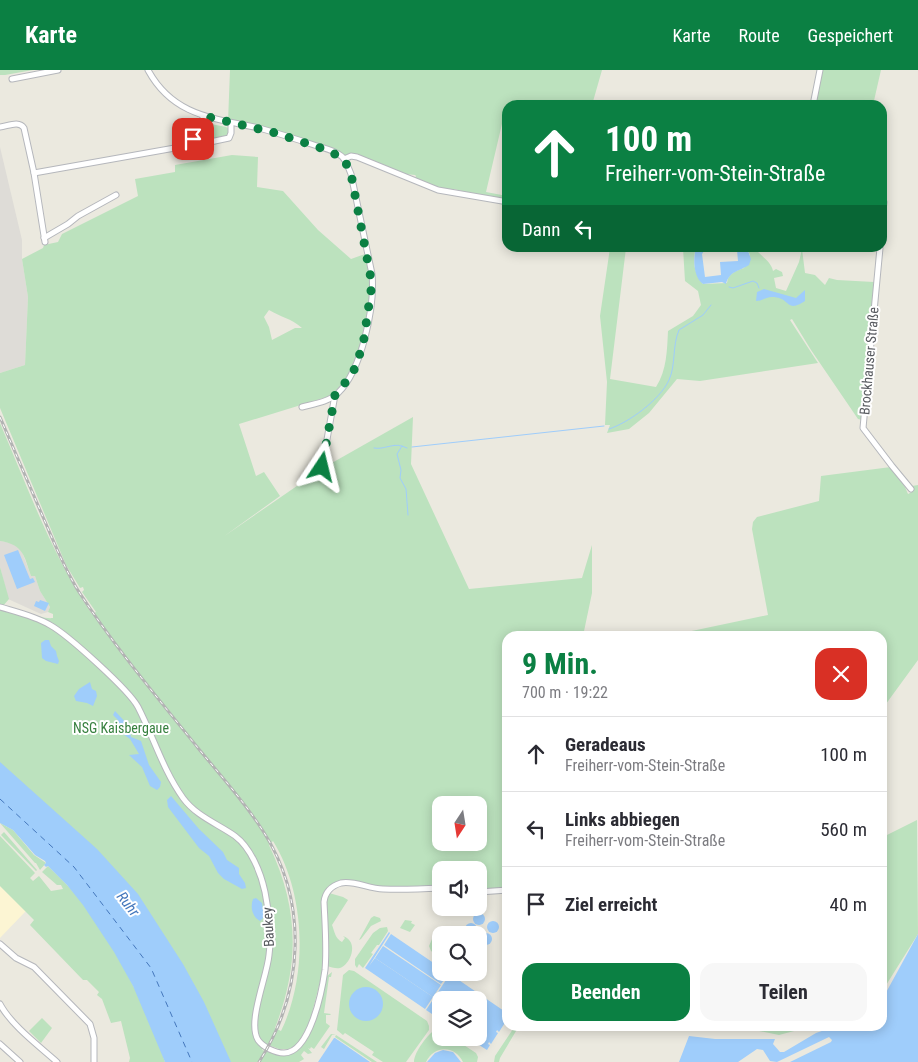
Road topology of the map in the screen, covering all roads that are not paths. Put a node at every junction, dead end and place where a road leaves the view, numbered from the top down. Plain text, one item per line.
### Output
1 (58, 70) edge
2 (148, 70) edge
3 (820, 70) edge
4 (12, 79) dead end
5 (814, 100) edge
6 (204, 116) junction
7 (231, 123) junction
8 (0, 127) edge
9 (190, 143) junction
10 (344, 159) junction
11 (34, 173) junction
12 (116, 195) dead end
13 (502, 201) edge
14 (880, 252) edge
15 (335, 395) junction
16 (302, 407) dead end
17 (303, 480) dead end
18 (911, 489) dead end
19 (0, 608) edge
20 (432, 888) edge
21 (502, 890) edge
22 (487, 891) edge
23 (0, 944) edge
24 (0, 1004) edge
25 (0, 1044) edge
26 (20, 1062) edge
27 (57, 1062) edge
28 (94, 1062) edge

1 - 4 street
2 - 6 street
3 - 5 street
6 - 7 street
6 - 9 street
7 - 9 street
7 - 10 street
8 - 11 street
9 - 11 street
10 - 13 street
10 - 15 street
11 - 12 street
14 - 18 street, Brockhauser Straße
15 - 16 street
15 - 17 street
19 - 20 street, Baukey
21 - 22 street
23 - 28 street
24 - 27 street
25 - 26 street

